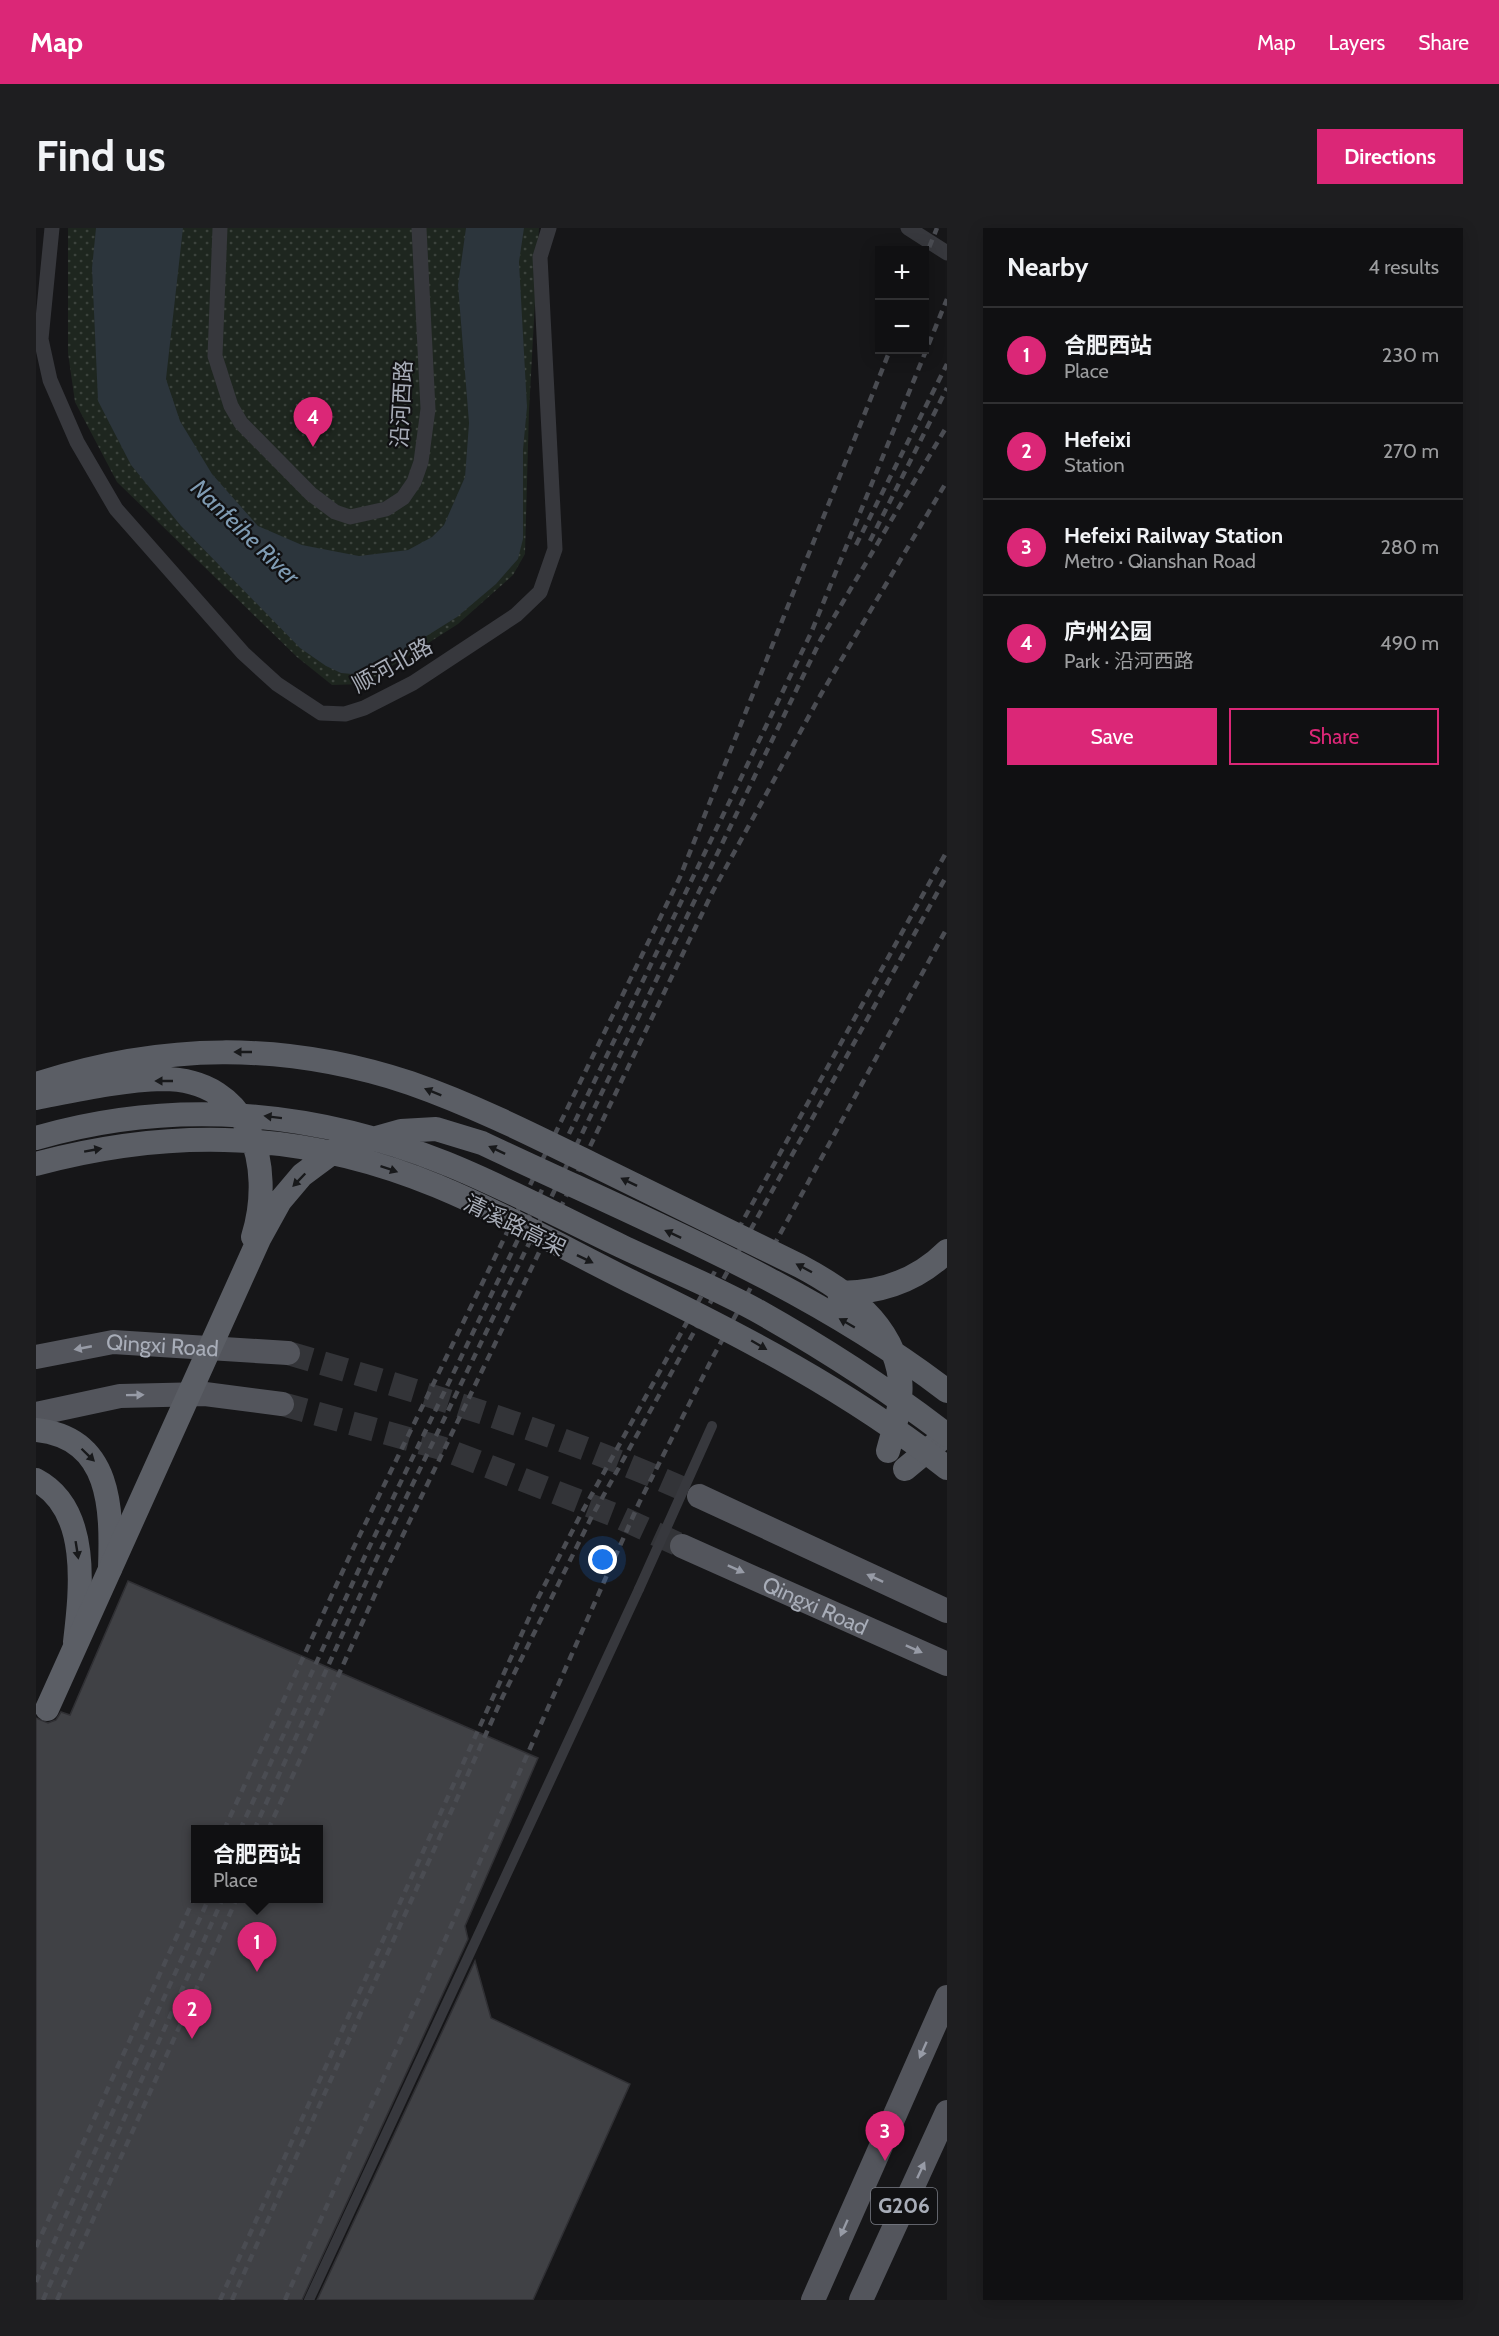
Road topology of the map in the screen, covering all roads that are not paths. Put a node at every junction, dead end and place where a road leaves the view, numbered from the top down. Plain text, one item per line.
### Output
1 (52, 228) edge
2 (220, 228) edge
3 (420, 228) edge
4 (549, 228) edge
5 (908, 228) edge
6 (947, 252) edge
7 (36, 1084) edge
8 (36, 1098) edge
9 (36, 1138) edge
10 (36, 1164) edge
11 (947, 1251) edge
12 (766, 1278) junction
13 (288, 1353) tunnel mouth
14 (36, 1357) edge
15 (947, 1391) edge
16 (282, 1404) tunnel mouth
17 (36, 1414) edge
18 (712, 1426) dead end
19 (36, 1430) edge
20 (947, 1435) edge
21 (888, 1451) dead end
22 (947, 1468) edge
23 (905, 1469) dead end
24 (36, 1480) edge
25 (699, 1496) tunnel mouth
26 (682, 1546) tunnel mouth
27 (110, 1569) junction
28 (947, 1611) edge
29 (74, 1650) junction
30 (947, 1664) edge
31 (947, 1997) edge
32 (947, 2112) edge
33 (309, 2300) edge
34 (813, 2300) edge
35 (861, 2300) edge

1 - 4 street, 顺河北路
2 - 3 street, 沿河西路
5 - 6 street
21 -> 7 highway, bridge
29 -> 8 highway, bridge
20 -> 9 highway, 清溪路高架, bridge
10 -> 22 highway, 清溪路高架, bridge
11 - 12 highway, bridge
15 -> 12 highway, bridge
12 -> 27 highway, bridge
13 -> 14 main road, Qingxi Road
17 -> 16 main road, Qingxi Road
18 - 33 street, bridge
19 -> 27 highway
20 - 23 highway
24 -> 29 highway
28 -> 25 main road
26 -> 30 main road, Qingxi Road
27 - 29 highway, bridge
31 -> 34 main road, G206
35 -> 32 main road, G206

